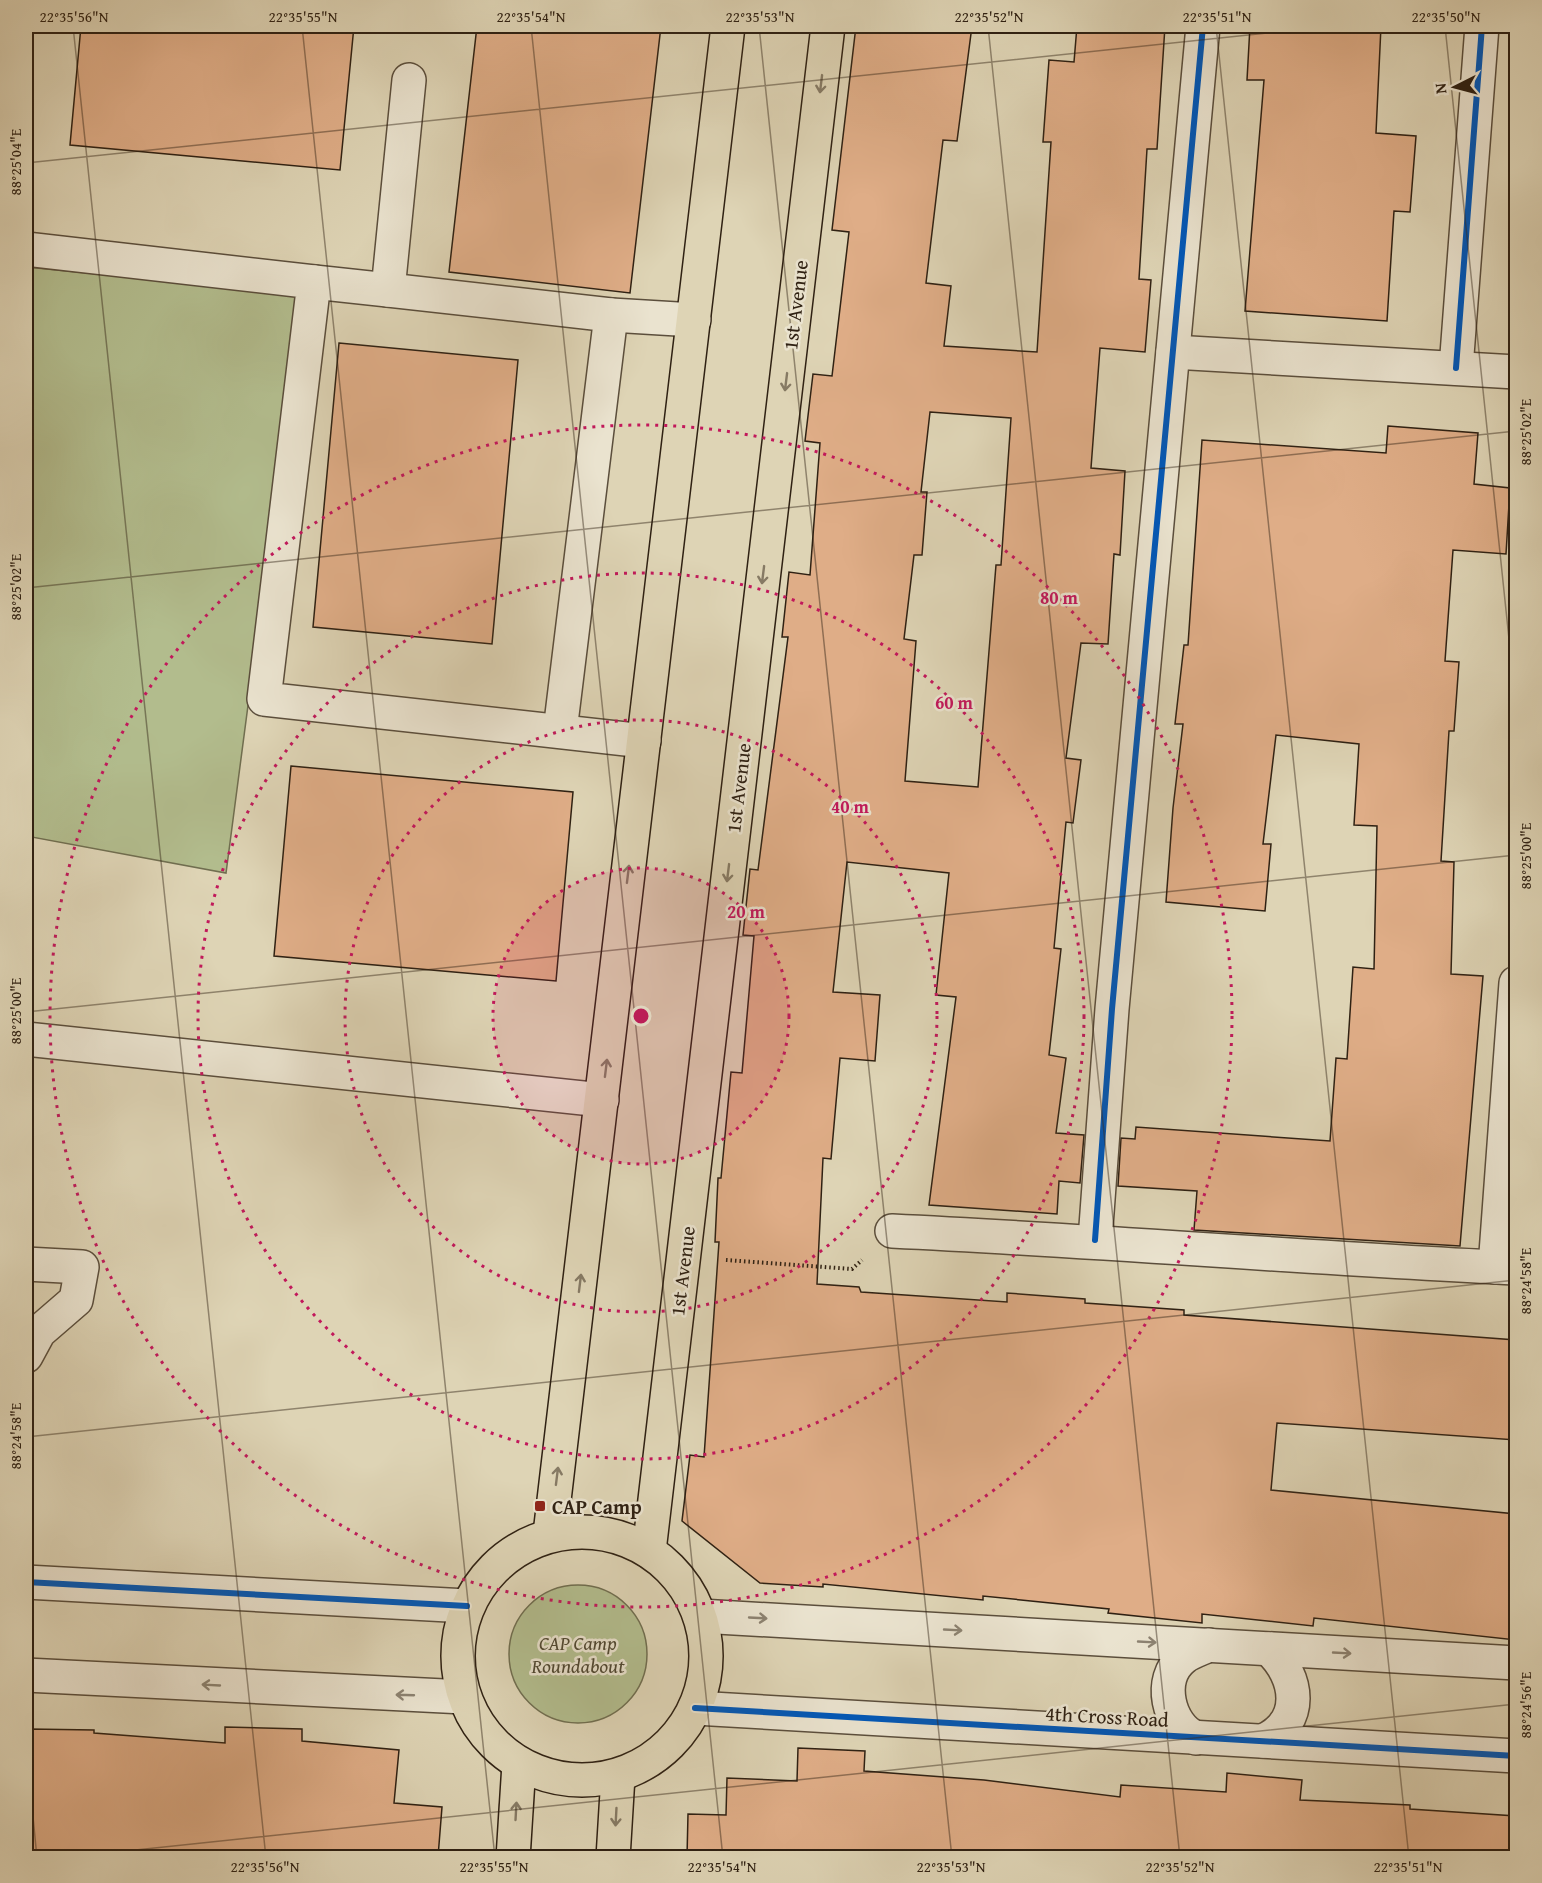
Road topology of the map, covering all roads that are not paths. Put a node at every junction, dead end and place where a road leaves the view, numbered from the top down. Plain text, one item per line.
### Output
1 (728, 26) edge
2 (828, 26) edge
3 (1203, 26) edge
4 (1482, 26) edge
5 (409, 80) dead end
6 (26, 249) edge
7 (314, 282) junction
8 (388, 290) junction
9 (611, 315) junction
10 (694, 320) junction
11 (1173, 352) junction
12 (1456, 368) junction
13 (1516, 372) edge
14 (560, 731) junction
15 (644, 741) junction
16 (1516, 983) edge
17 (26, 1039) edge
18 (602, 1100) junction
19 (892, 1231) road end
20 (1095, 1240) junction
21 (26, 1264) edge
22 (1506, 1267) edge
23 (26, 1356) edge
24 (550, 1534) junction
25 (649, 1551) junction
26 (26, 1582) edge
27 (467, 1606) junction
28 (700, 1616) junction
29 (1209, 1646) junction
30 (1269, 1649) junction
31 (1516, 1663) edge
32 (26, 1675) edge
33 (464, 1697) junction
34 (695, 1708) junction
35 (1196, 1738) junction
36 (1263, 1742) junction
37 (1516, 1756) edge
38 (519, 1764) junction
39 (618, 1776) junction
40 (513, 1857) edge
41 (614, 1857) edge

1 - 10 main road
2 -> 25 main road, 1st Avenue
3 - 11 street
4 - 12 street
5 - 8 street
6 - 7 street
7 - 8 street
7 - 14 street
8 - 9 street
9 - 10 street
9 - 14 street
10 - 15 main road
11 - 12 street
11 - 20 street
12 - 13 street
14 - 15 street
18 -> 15 main road
16 - 22 street
17 - 18 street
24 -> 18 main road
19 - 20 street
20 - 22 street
21 - 23 street
24 - 25 main road
24 - 27 main road
25 - 28 main road
26 - 27 street
27 - 33 main road
28 -> 29 street
28 - 34 main road
29 - 30 street
29 - 35 street
30 -> 31 street
30 - 36 street
33 -> 32 street
33 - 38 main road
34 - 35 street, 4th Cross Road
34 - 39 main road
35 - 36 street, 4th Cross Road
36 - 37 street, 4th Cross Road
38 - 39 main road
40 -> 38 main road
39 -> 41 main road

